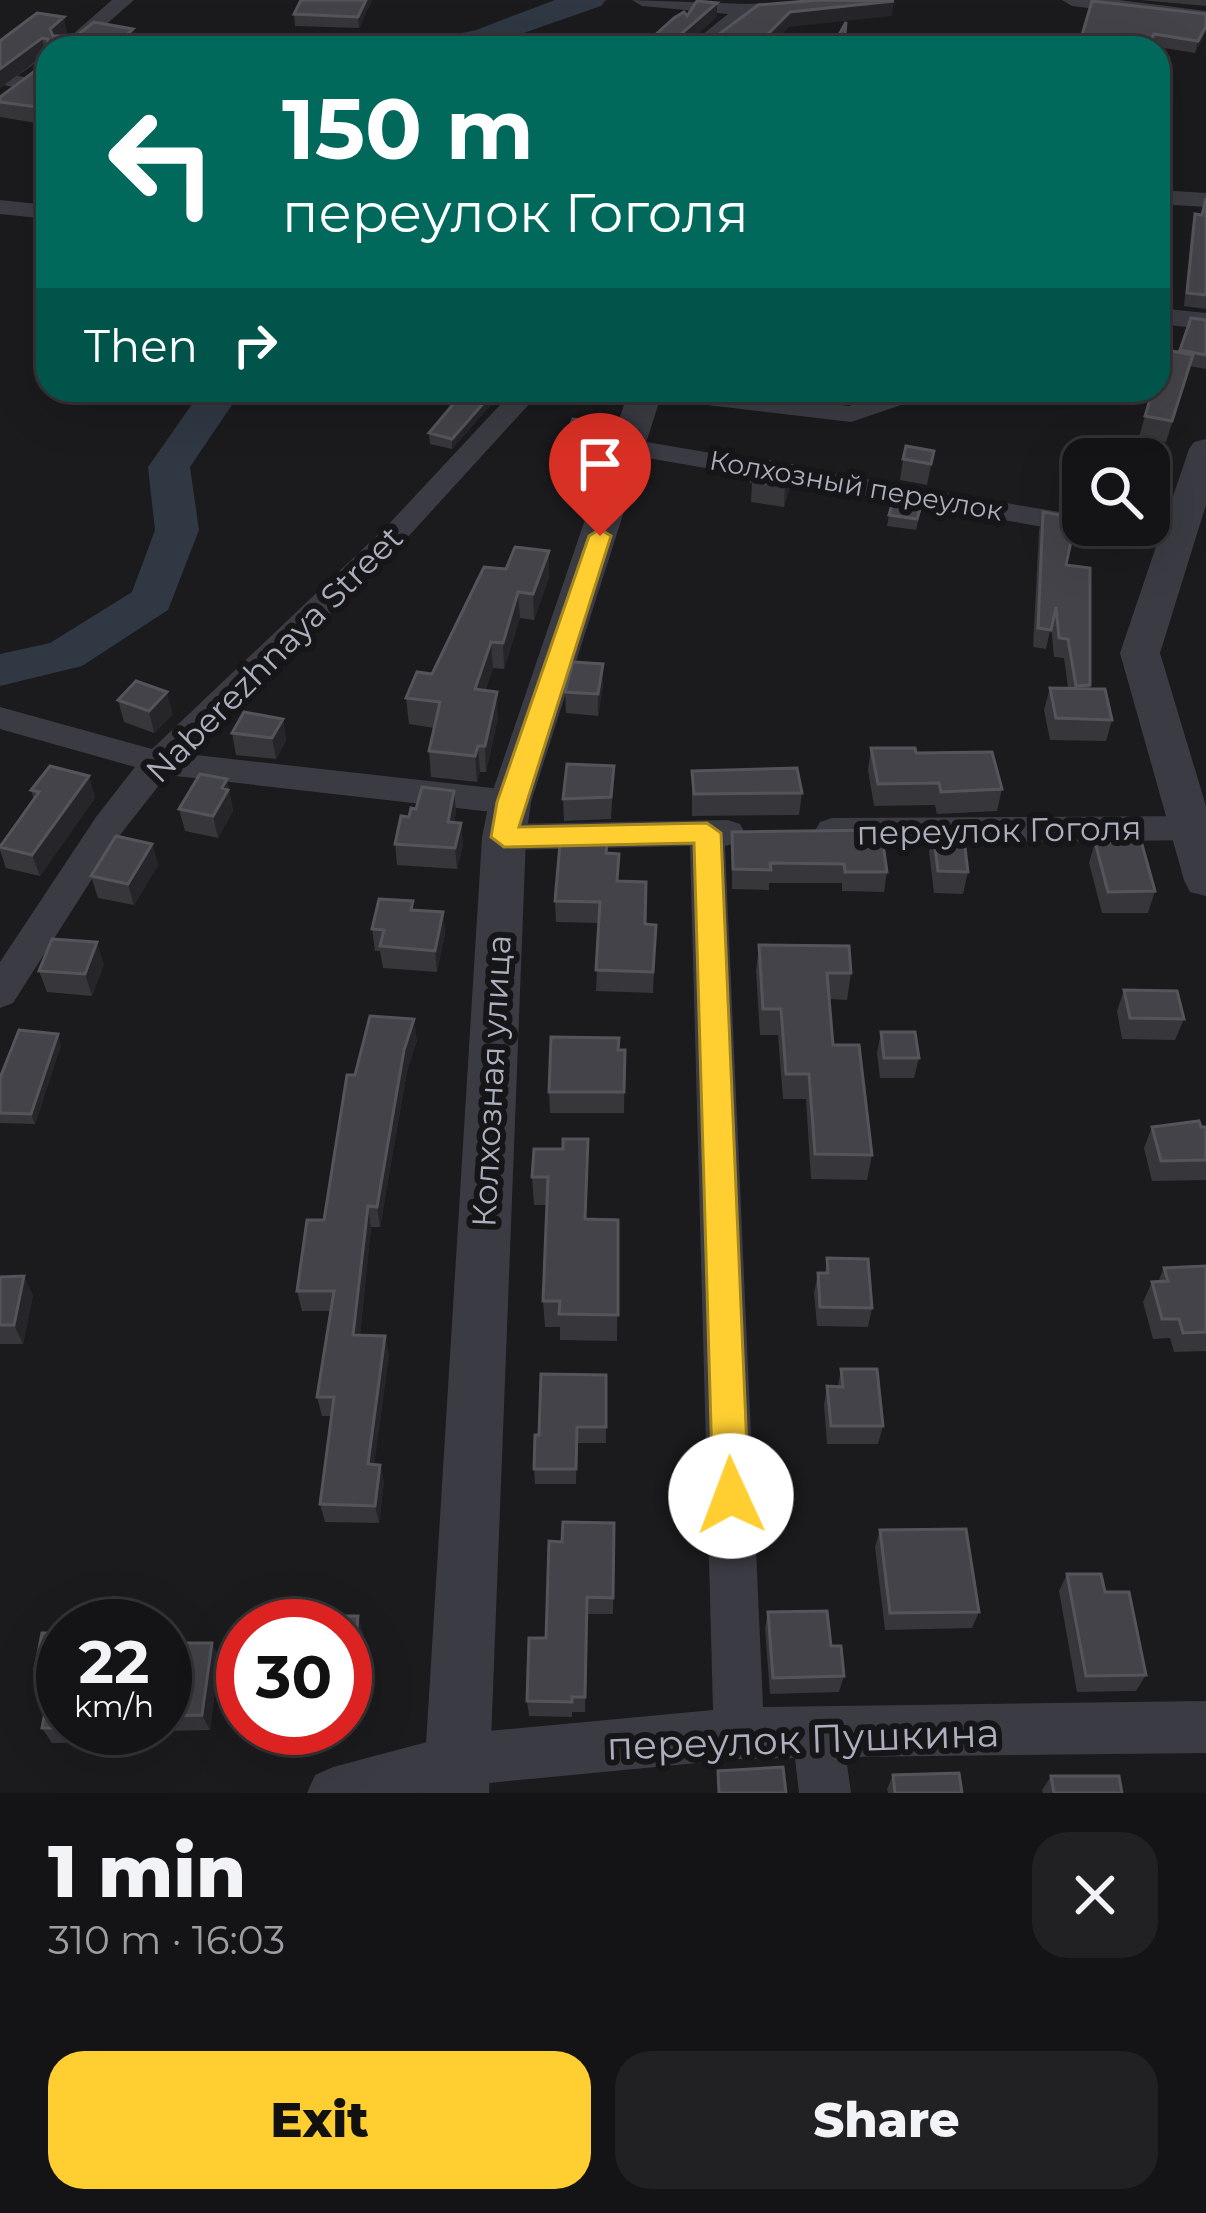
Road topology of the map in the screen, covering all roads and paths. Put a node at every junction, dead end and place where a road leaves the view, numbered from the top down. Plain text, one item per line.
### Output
1 (124, 0) edge
2 (642, 0) edge
3 (868, 0) edge
4 (1052, 0) edge
5 (1072, 0) edge
6 (1119, 9) junction
7 (747, 10) junction
8 (1206, 17) edge
9 (81, 36) edge
10 (712, 36) edge
11 (36, 74) edge
12 (0, 78) edge
13 (25, 83) junction
14 (0, 105) edge
15 (1170, 197) edge
16 (1206, 200) edge
17 (0, 207) edge
18 (36, 211) edge
19 (1170, 317) edge
20 (1206, 321) edge
21 (518, 402) edge
22 (644, 402) edge
23 (750, 402) edge
24 (884, 402) edge
25 (629, 447) junction
26 (1206, 449) edge
27 (1062, 521) edge
28 (1170, 540) edge
29 (1176, 541) junction
30 (0, 718) edge
31 (158, 762) junction
32 (507, 820) junction
33 (1198, 828) edge
34 (753, 832) edge
35 (799, 832) edge
36 (707, 833) junction
37 (1206, 880) edge
38 (0, 994) edge
39 (1206, 1727) edge
40 (817, 1732) junction
41 (739, 1733) junction
42 (456, 1777) edge
43 (333, 1793) edge
44 (825, 1793) edge

1 - 9 street
2 - 7 street
3 - 7 street
4 - 6 street
5 - 6 street
6 - 8 street
7 - 10 street
11 - 13 street
12 - 13 street
13 - 14 street
15 - 16 street
17 - 18 street
19 - 20 street
21 - 31 street, Naberezhnaya Street
22 - 25 street, Колхозная улица
23 - 24 street
25 - 27 street, Колхозный переулок
25 - 32 street, Колхозная улица
26 - 29 street
28 - 29 street, Колхозный переулок
29 - 33 street
30 - 31 street
31 - 32 street
31 - 38 street, Naberezhnaya Street
32 - 36 street
32 - 42 street, Колхозная улица
33 - 35 street, переулок Гоголя
33 - 37 street
34 - 36 street
36 - 41 street
39 - 40 street, переулок Пушкина
40 - 41 street, переулок Пушкина
40 - 44 street
41 - 42 street, переулок Пушкина
42 - 43 street, переулок Пушкина

